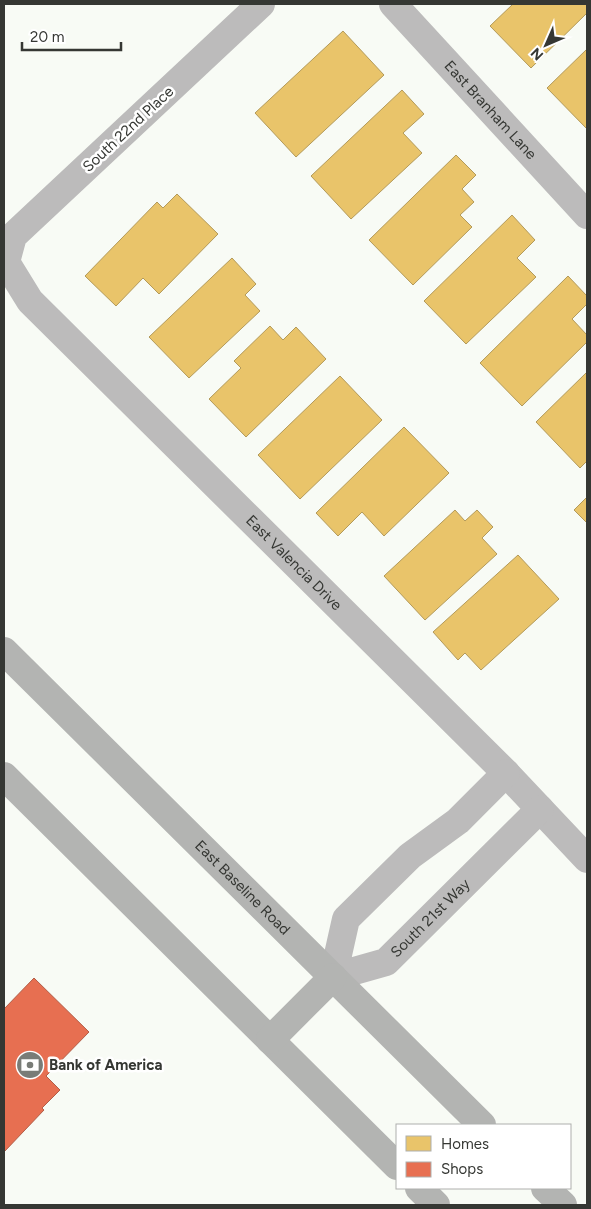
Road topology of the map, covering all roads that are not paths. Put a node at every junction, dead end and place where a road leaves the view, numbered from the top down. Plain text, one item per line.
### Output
1 (261, 4) edge
2 (393, 4) edge
3 (587, 215) edge
4 (6, 262) joint
5 (4, 651) edge
6 (506, 773) junction
7 (4, 776) edge
8 (540, 809) junction
9 (587, 859) edge
10 (333, 977) junction
11 (270, 1040) junction
12 (481, 1124) edge
13 (396, 1165) edge
14 (420, 1189) edge
15 (546, 1189) edge
16 (436, 1205) edge
17 (562, 1205) edge

1 - 4 street, South 22nd Place
2 - 3 street, East Branham Lane
4 - 6 street, East Valencia Drive
5 - 10 main road, East Baseline Road
6 - 8 street, East Valencia Drive
6 - 10 street
7 - 11 main road
8 - 9 street, East Valencia Drive
8 - 10 street, South 21st Way
10 - 11 main road
10 - 12 main road, East Baseline Road
11 - 13 main road
14 - 16 main road
15 - 17 main road

